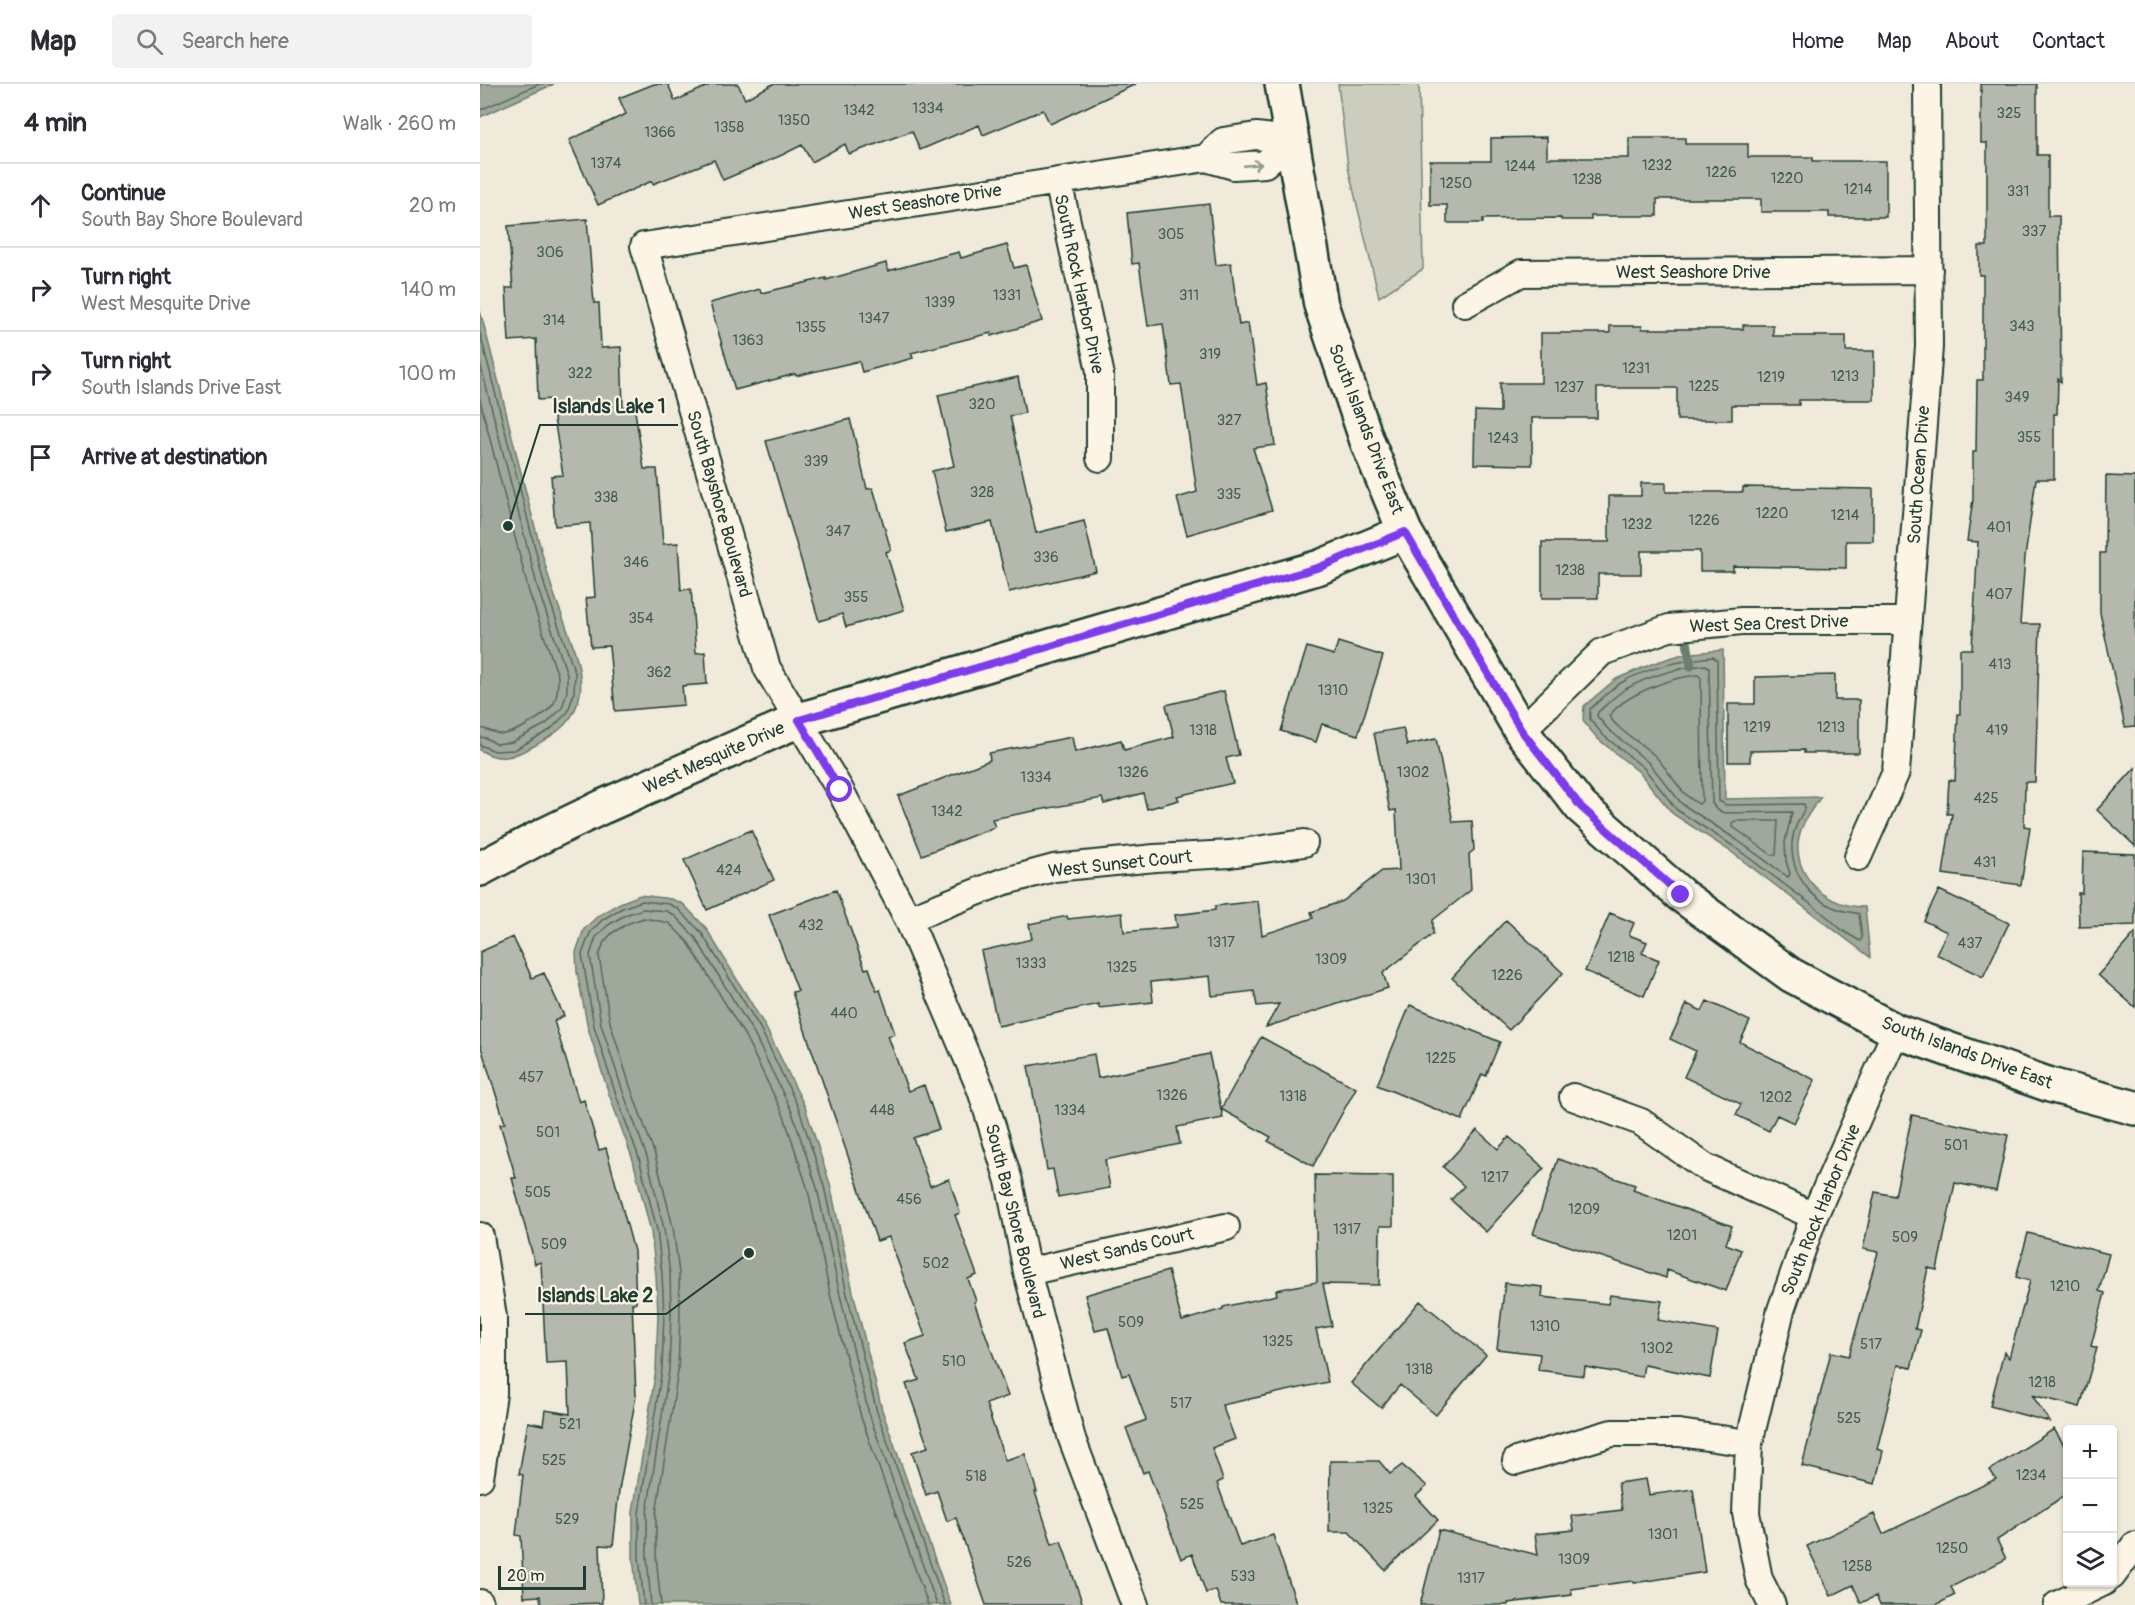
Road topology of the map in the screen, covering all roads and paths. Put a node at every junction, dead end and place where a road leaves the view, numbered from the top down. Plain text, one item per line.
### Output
1 (1282, 84) edge
2 (1927, 84) edge
3 (1292, 140) junction
4 (1058, 181) junction
5 (644, 246) joint
6 (1929, 270) junction
7 (1465, 304) dead end
8 (1100, 458) dead end
9 (1405, 532) junction
10 (1908, 621) junction
11 (799, 720) junction
12 (1521, 730) junction
13 (1304, 843) dead end
14 (1858, 857) dead end
15 (480, 869) edge
16 (908, 920) junction
17 (1896, 1031) junction
18 (1574, 1097) dead end
19 (2135, 1108) edge
20 (1814, 1216) junction
21 (1227, 1227) dead end
22 (480, 1236) edge
23 (1027, 1272) junction
24 (1749, 1443) junction
25 (1516, 1461) dead end
26 (480, 1478) edge
27 (2135, 1545) edge
28 (2117, 1569) edge
29 (2094, 1587) edge
30 (1136, 1605) edge
31 (1773, 1605) edge
32 (2057, 1605) edge

1 - 3 street, South Islands Drive East
2 - 6 street, South Ocean Drive
3 - 4 street, West Seashore Drive
3 - 9 street, South Islands Drive East
4 - 5 street, West Seashore Drive
4 - 8 street, South Rock Harbor Drive
5 - 11 street, South Bayshore Boulevard
6 - 7 street, West Seashore Drive
6 - 10 street, South Ocean Drive
9 - 11 street, West Mesquite Drive
9 - 12 street, South Islands Drive East
10 - 12 street, West Sea Crest Drive
10 - 14 street, South Ocean Drive
11 - 15 street, West Mesquite Drive
11 - 16 street, South Bay Shore Boulevard
12 - 17 street, South Islands Drive East
13 - 16 street, West Sunset Court
16 - 23 street, South Bay Shore Boulevard
17 - 19 street, South Islands Drive East
17 - 20 street, South Rock Harbor Drive
18 - 20 street
20 - 24 street, South Rock Harbor Drive
21 - 23 street, West Sands Court
22 - 26 street
23 - 30 street, South Bay Shore Boulevard
24 - 25 street
24 - 31 street, South Rock Harbor Drive
27 - 28 street
29 - 32 street

